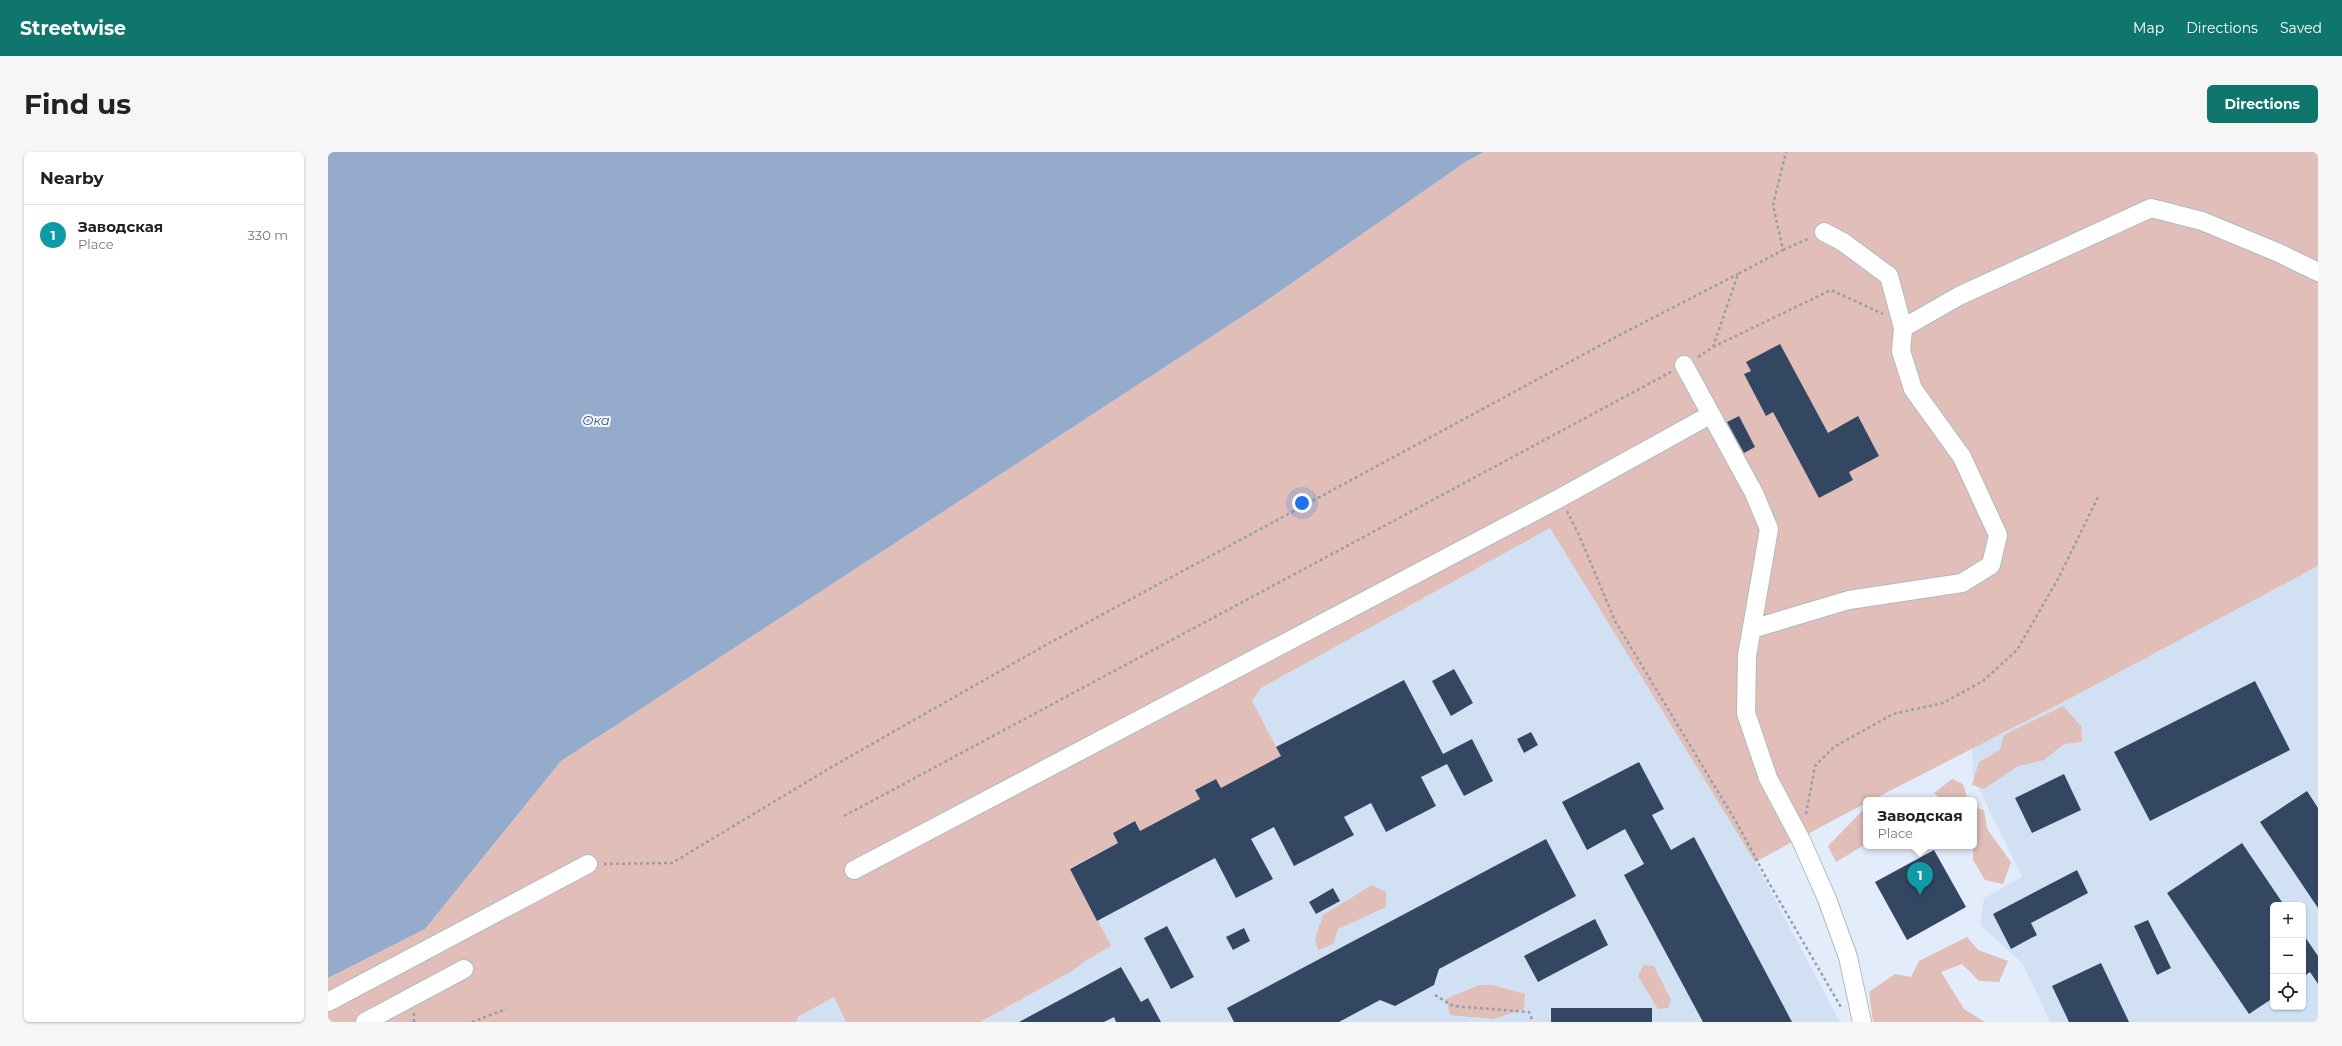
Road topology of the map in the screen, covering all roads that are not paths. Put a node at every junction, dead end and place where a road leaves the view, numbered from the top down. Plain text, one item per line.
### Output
1 (1824, 232) road end
2 (2318, 272) edge
3 (1903, 328) junction
4 (1684, 365) road end
5 (1710, 415) junction
6 (1752, 629) junction
7 (588, 864) road end
8 (854, 870) dead end
9 (464, 969) dead end
10 (328, 1002) edge
11 (365, 1022) edge
12 (1862, 1022) edge

1 - 3 lane
2 - 3 lane
3 - 6 lane
4 - 5 lane
5 - 6 lane
5 - 8 lane
6 - 12 lane
7 - 10 lane
9 - 11 lane

